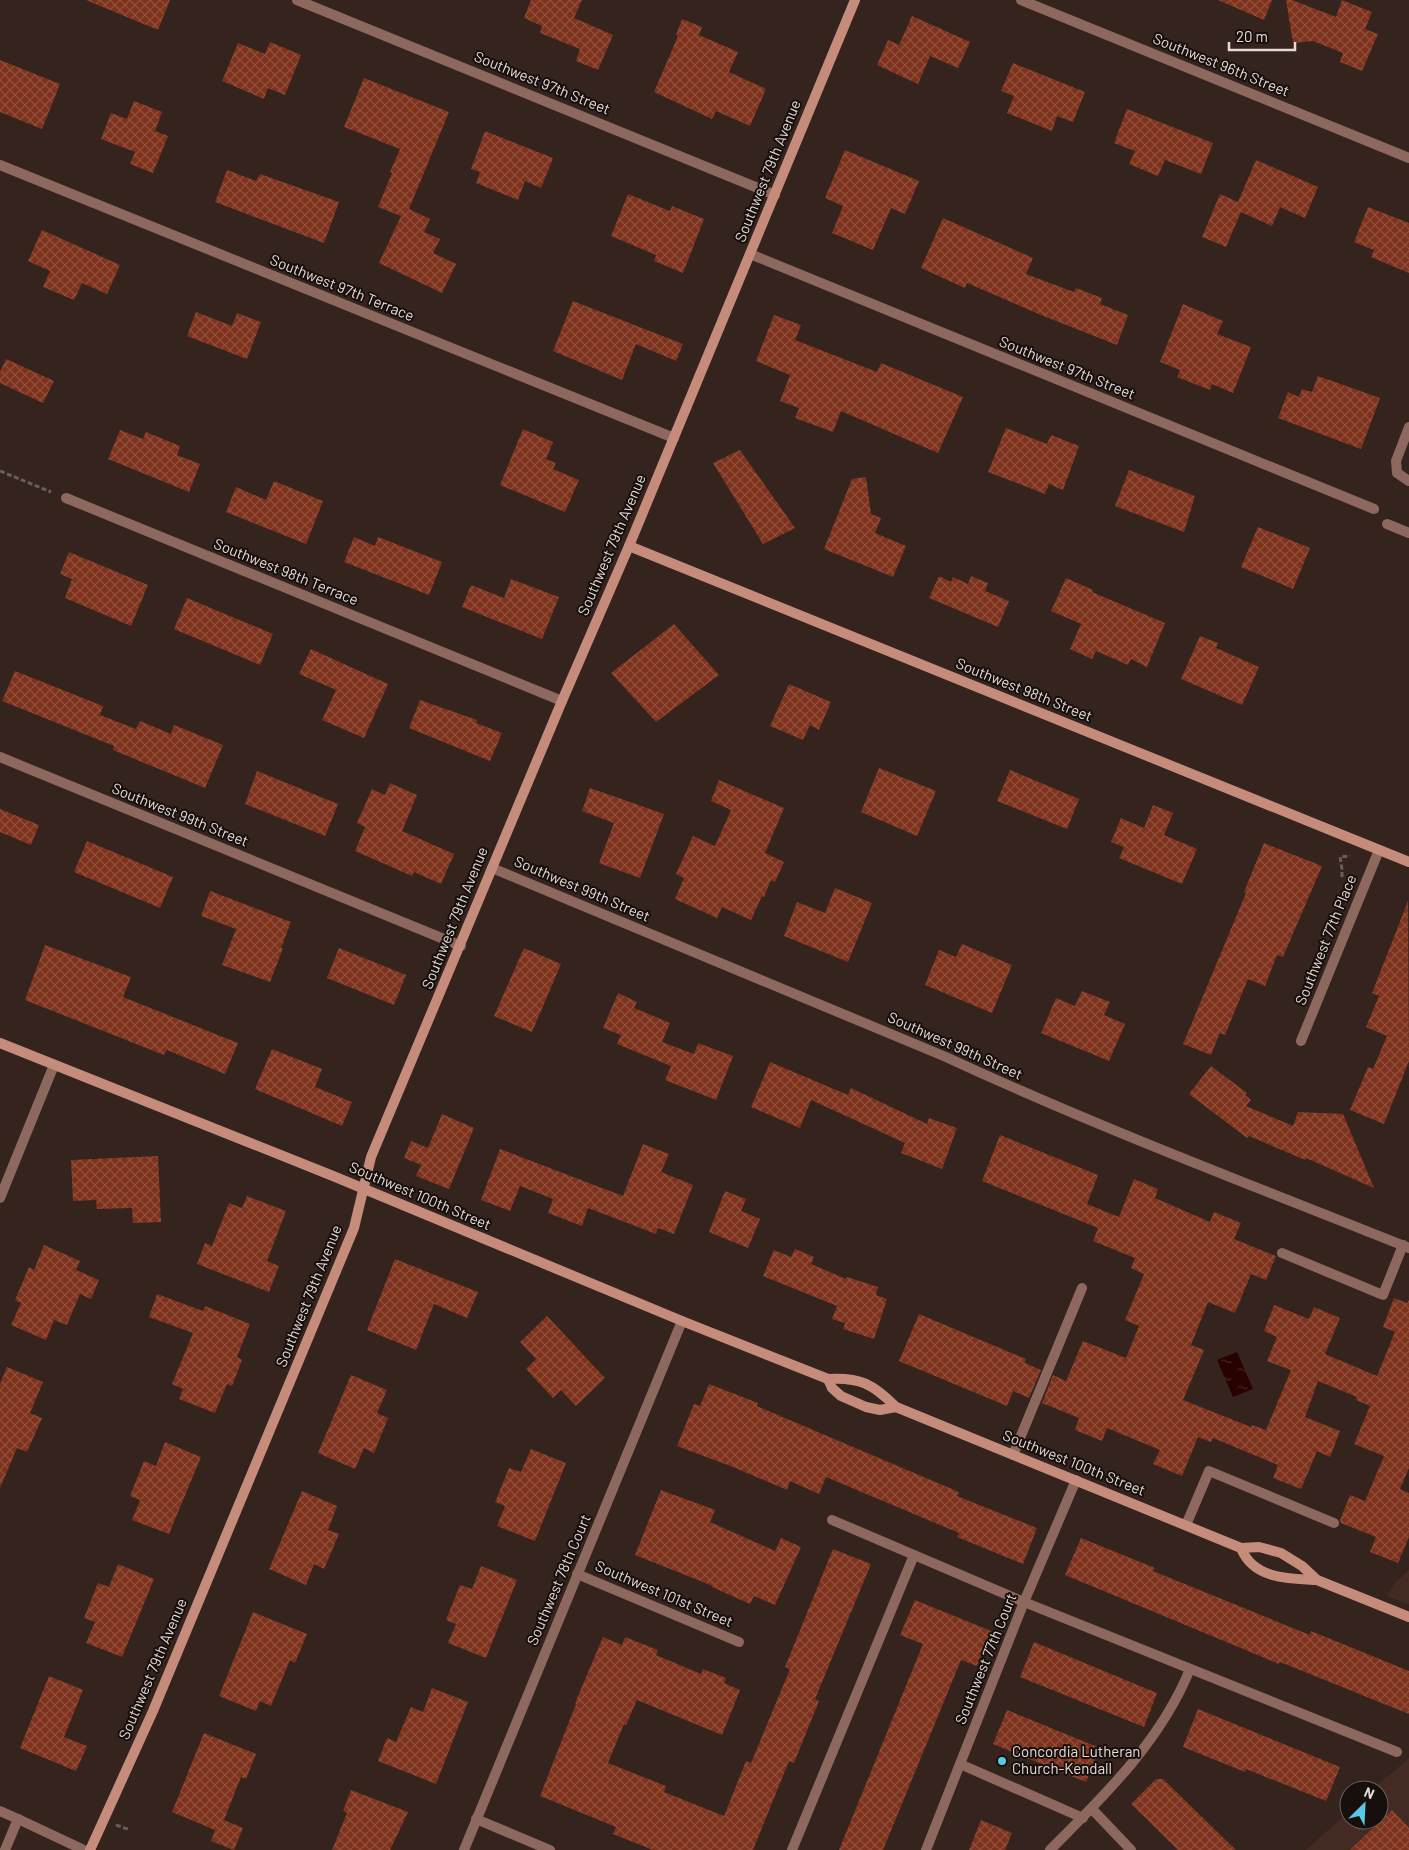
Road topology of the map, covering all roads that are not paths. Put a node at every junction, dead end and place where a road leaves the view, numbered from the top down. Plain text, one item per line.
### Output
1 (298, 0) edge
2 (855, 0) edge
3 (1021, 0) edge
4 (1409, 158) edge
5 (0, 165) edge
6 (775, 195) junction
7 (750, 254) junction
8 (1409, 427) edge
9 (674, 438) junction
10 (1409, 481) edge
11 (66, 498) road end
12 (1374, 509) dead end
13 (1387, 524) dead end
14 (1409, 533) edge
15 (629, 546) junction
16 (562, 701) junction
17 (0, 757) edge
18 (1379, 850) junction
19 (1409, 862) edge
20 (492, 868) junction
21 (461, 946) junction
22 (1302, 1041) dead end
23 (0, 1043) edge
24 (54, 1065) junction
25 (363, 1189) junction
26 (0, 1198) edge
27 (1406, 1247) edge
28 (1282, 1253) dead end
29 (1082, 1288) dead end
30 (682, 1321) junction
31 (828, 1379) junction
32 (896, 1407) junction
33 (1013, 1455) junction
34 (1076, 1480) junction
35 (832, 1520) dead end
36 (1334, 1523) dead end
37 (1186, 1525) junction
38 (1241, 1548) junction
39 (914, 1555) junction
40 (577, 1574) junction
41 (1317, 1580) junction
42 (1024, 1602) junction
43 (1409, 1617) edge
44 (739, 1642) dead end
45 (1190, 1669) junction
46 (1397, 1752) dead end
47 (960, 1764) junction
48 (1092, 1809) junction
49 (0, 1812) edge
50 (1083, 1818) junction
51 (18, 1819) junction
52 (476, 1819) junction
53 (5, 1850) edge
54 (84, 1850) edge
55 (90, 1850) edge
56 (464, 1850) edge
57 (550, 1850) edge
58 (792, 1850) edge
59 (926, 1850) edge
60 (1050, 1850) edge
61 (1131, 1850) edge

1 - 6 street, Southwest 97th Street
2 - 6 street, Southwest 79th Avenue
3 - 4 street, Southwest 96th Street
5 - 9 street, Southwest 97th Terrace
6 - 7 street, Southwest 79th Avenue
7 - 9 street, Southwest 79th Avenue
7 - 12 street, Southwest 97th Street
8 - 10 street
9 - 15 street, Southwest 79th Avenue
11 - 16 street, Southwest 98th Terrace
13 - 14 street
15 - 16 street, Southwest 79th Avenue
15 - 18 street, Southwest 98th Street
16 - 20 street, Southwest 79th Avenue
17 - 21 street, Southwest 99th Street
18 - 19 street, Southwest 98th Street
18 - 22 street, Southwest 77th Place
20 - 21 street, Southwest 79th Avenue
20 - 27 street, Southwest 99th Street
21 - 25 street, Southwest 79th Avenue
23 - 24 street, Southwest 100th Street
24 - 25 street, Southwest 100th Street
24 - 26 street
25 - 30 street, Southwest 100th Street
25 - 55 street, Southwest 79th Avenue
27 - 28 street
29 - 33 street
30 - 31 street, Southwest 100th Street
30 - 40 street, Southwest 78th Court
31 - 32 street, Southwest 100th Street
31 - 32 street, Southwest 100th Street
32 - 33 street, Southwest 100th Street
33 - 34 street, Southwest 100th Street
34 - 37 street, Southwest 100th Street
34 - 42 street, Southwest 77th Court
35 - 39 street
36 - 37 street
37 - 38 street, Southwest 100th Street
38 - 41 street, Southwest 100th Street
38 - 41 street, Southwest 100th Street
39 - 42 street
39 - 58 street
40 - 44 street, Southwest 101st Street
40 - 52 street, Southwest 78th Court
41 - 43 street, Southwest 100th Street
42 - 45 street
42 - 47 street, Southwest 77th Court
45 - 46 street
45 - 48 street
47 - 50 street
47 - 59 street, Southwest 77th Court
48 - 50 street
48 - 61 street
49 - 51 street
50 - 60 street
51 - 53 street
51 - 54 street
52 - 56 street, Southwest 78th Court
52 - 57 street

